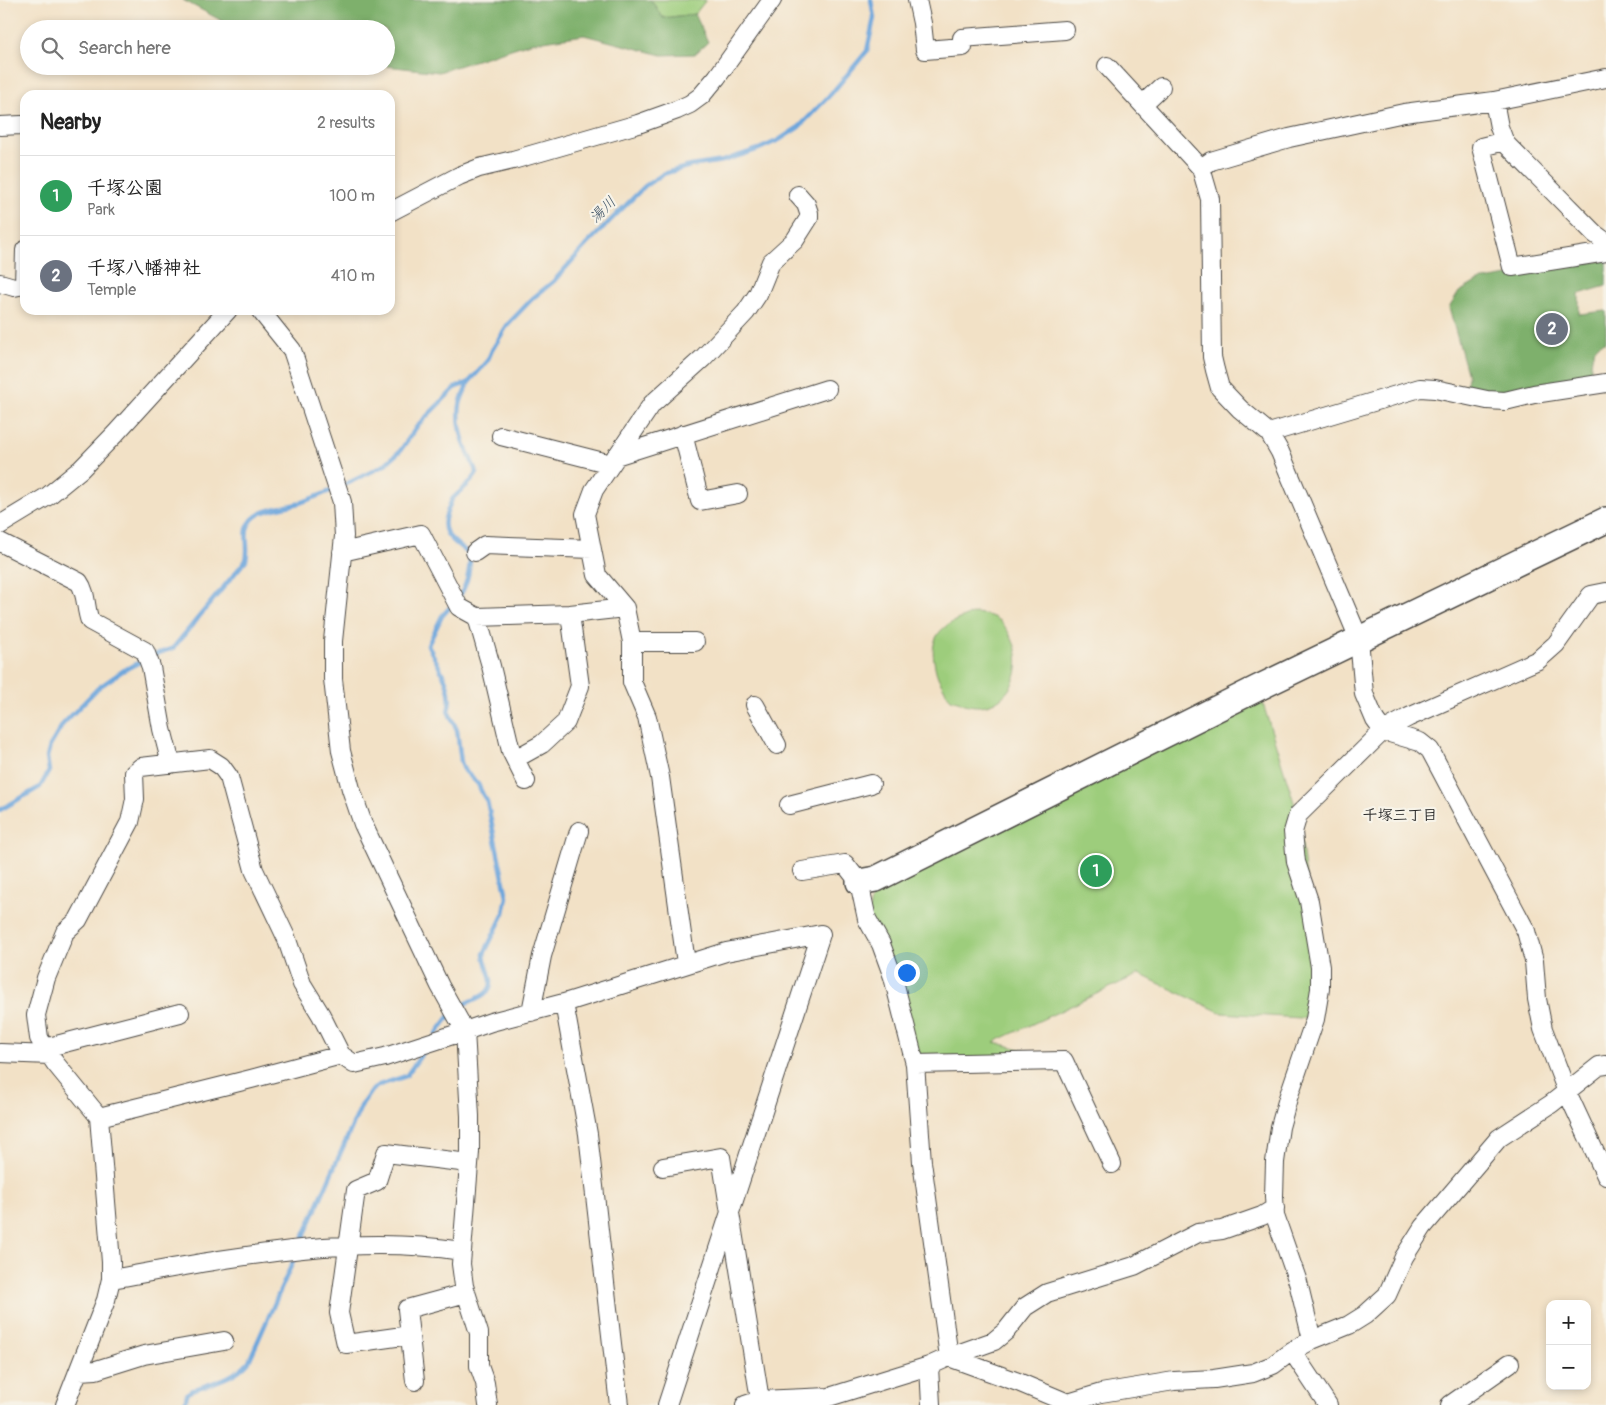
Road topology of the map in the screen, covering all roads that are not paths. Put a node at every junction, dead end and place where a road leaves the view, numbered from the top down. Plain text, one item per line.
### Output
1 (772, 0) edge
2 (918, 0) edge
3 (1065, 30) dead end
4 (1107, 66) dead end
5 (1606, 78) edge
6 (1161, 87) dead end
7 (1494, 101) junction
8 (1143, 104) junction
9 (20, 125) edge
10 (0, 126) edge
11 (1504, 141) junction
12 (1201, 168) junction
13 (798, 195) dead end
14 (395, 209) edge
15 (1606, 242) edge
16 (1606, 252) edge
17 (0, 283) edge
18 (20, 286) edge
19 (223, 315) edge
20 (264, 315) edge
21 (1606, 383) edge
22 (827, 388) dead end
23 (1269, 433) junction
24 (683, 434) junction
25 (501, 436) dead end
26 (613, 460) junction
27 (738, 494) dead end
28 (1606, 520) edge
29 (0, 525) edge
30 (0, 542) edge
31 (592, 549) junction
32 (342, 552) junction
33 (475, 552) dead end
34 (1606, 592) edge
35 (625, 608) junction
36 (570, 614) junction
37 (477, 617) junction
38 (1359, 639) junction
39 (632, 642) junction
40 (695, 642) dead end
41 (755, 705) dead end
42 (1383, 731) junction
43 (777, 745) dead end
44 (515, 759) junction
45 (171, 764) junction
46 (526, 781) dead end
47 (871, 784) dead end
48 (789, 805) dead end
49 (579, 831) dead end
50 (802, 871) dead end
51 (859, 882) junction
52 (686, 963) junction
53 (564, 1003) junction
54 (531, 1012) junction
55 (180, 1013) dead end
56 (466, 1031) junction
57 (48, 1051) junction
58 (0, 1053) edge
59 (341, 1055) junction
60 (915, 1064) junction
61 (1606, 1065) edge
62 (1567, 1092) junction
63 (99, 1116) junction
64 (469, 1163) junction
65 (1112, 1164) dead end
66 (663, 1167) dead end
67 (1606, 1176) edge
68 (1275, 1208) junction
69 (730, 1212) junction
70 (348, 1245) junction
71 (462, 1251) junction
72 (111, 1279) junction
73 (466, 1293) junction
74 (410, 1335) junction
75 (1312, 1340) junction
76 (224, 1341) dead end
77 (1292, 1351) junction
78 (949, 1357) junction
79 (1510, 1363) dead end
80 (929, 1366) junction
81 (79, 1371) junction
82 (415, 1381) dead end
83 (1049, 1400) edge
84 (753, 1403) edge
85 (65, 1405) edge
86 (488, 1405) edge
87 (619, 1405) edge
88 (667, 1405) edge
89 (931, 1405) edge
90 (1328, 1405) edge
91 (1450, 1405) edge

1 - 14 street
2 - 3 street
4 - 8 street
5 - 7 street
6 - 8 street
7 - 11 street
7 - 12 street
8 - 12 street
9 - 10 street
11 - 15 street
11 - 16 street
12 - 23 street
13 - 26 street
17 - 18 street
19 - 29 street
20 - 32 street
21 - 23 street
22 - 24 street
23 - 38 street
24 - 26 street
24 - 27 street
25 - 26 street
26 - 31 street
28 - 38 street
30 - 45 street
31 - 33 street
31 - 35 street
32 - 37 street
32 - 56 street
34 - 42 street
35 - 36 street
35 - 39 street
36 - 37 street
36 - 44 street
37 - 44 street
38 - 42 street
38 - 51 street
39 - 40 street
39 - 52 street
41 - 43 street
42 - 62 street
42 - 68 street
44 - 46 street
45 - 57 street
45 - 59 street
47 - 48 street
49 - 54 street
50 - 51 street
51 - 60 street
52 - 53 street
52 - 69 street
53 - 54 street
53 - 87 street
54 - 56 street
55 - 57 street
56 - 59 street
56 - 64 street
57 - 58 street
57 - 63 street
59 - 63 street
60 - 65 street
60 - 78 street
61 - 62 street
62 - 67 street
62 - 75 street
63 - 72 street
64 - 70 street
64 - 71 street
66 - 69 street
68 - 75 street
68 - 78 street
69 - 84 street
69 - 88 street
70 - 71 street
70 - 72 street
70 - 74 street
71 - 73 street
72 - 81 street
73 - 74 street
73 - 86 street
74 - 82 street
75 - 77 street
76 - 81 street
77 - 83 street
77 - 90 street
78 - 80 street
78 - 83 street
79 - 91 street
80 - 84 street
80 - 89 street
81 - 85 street

